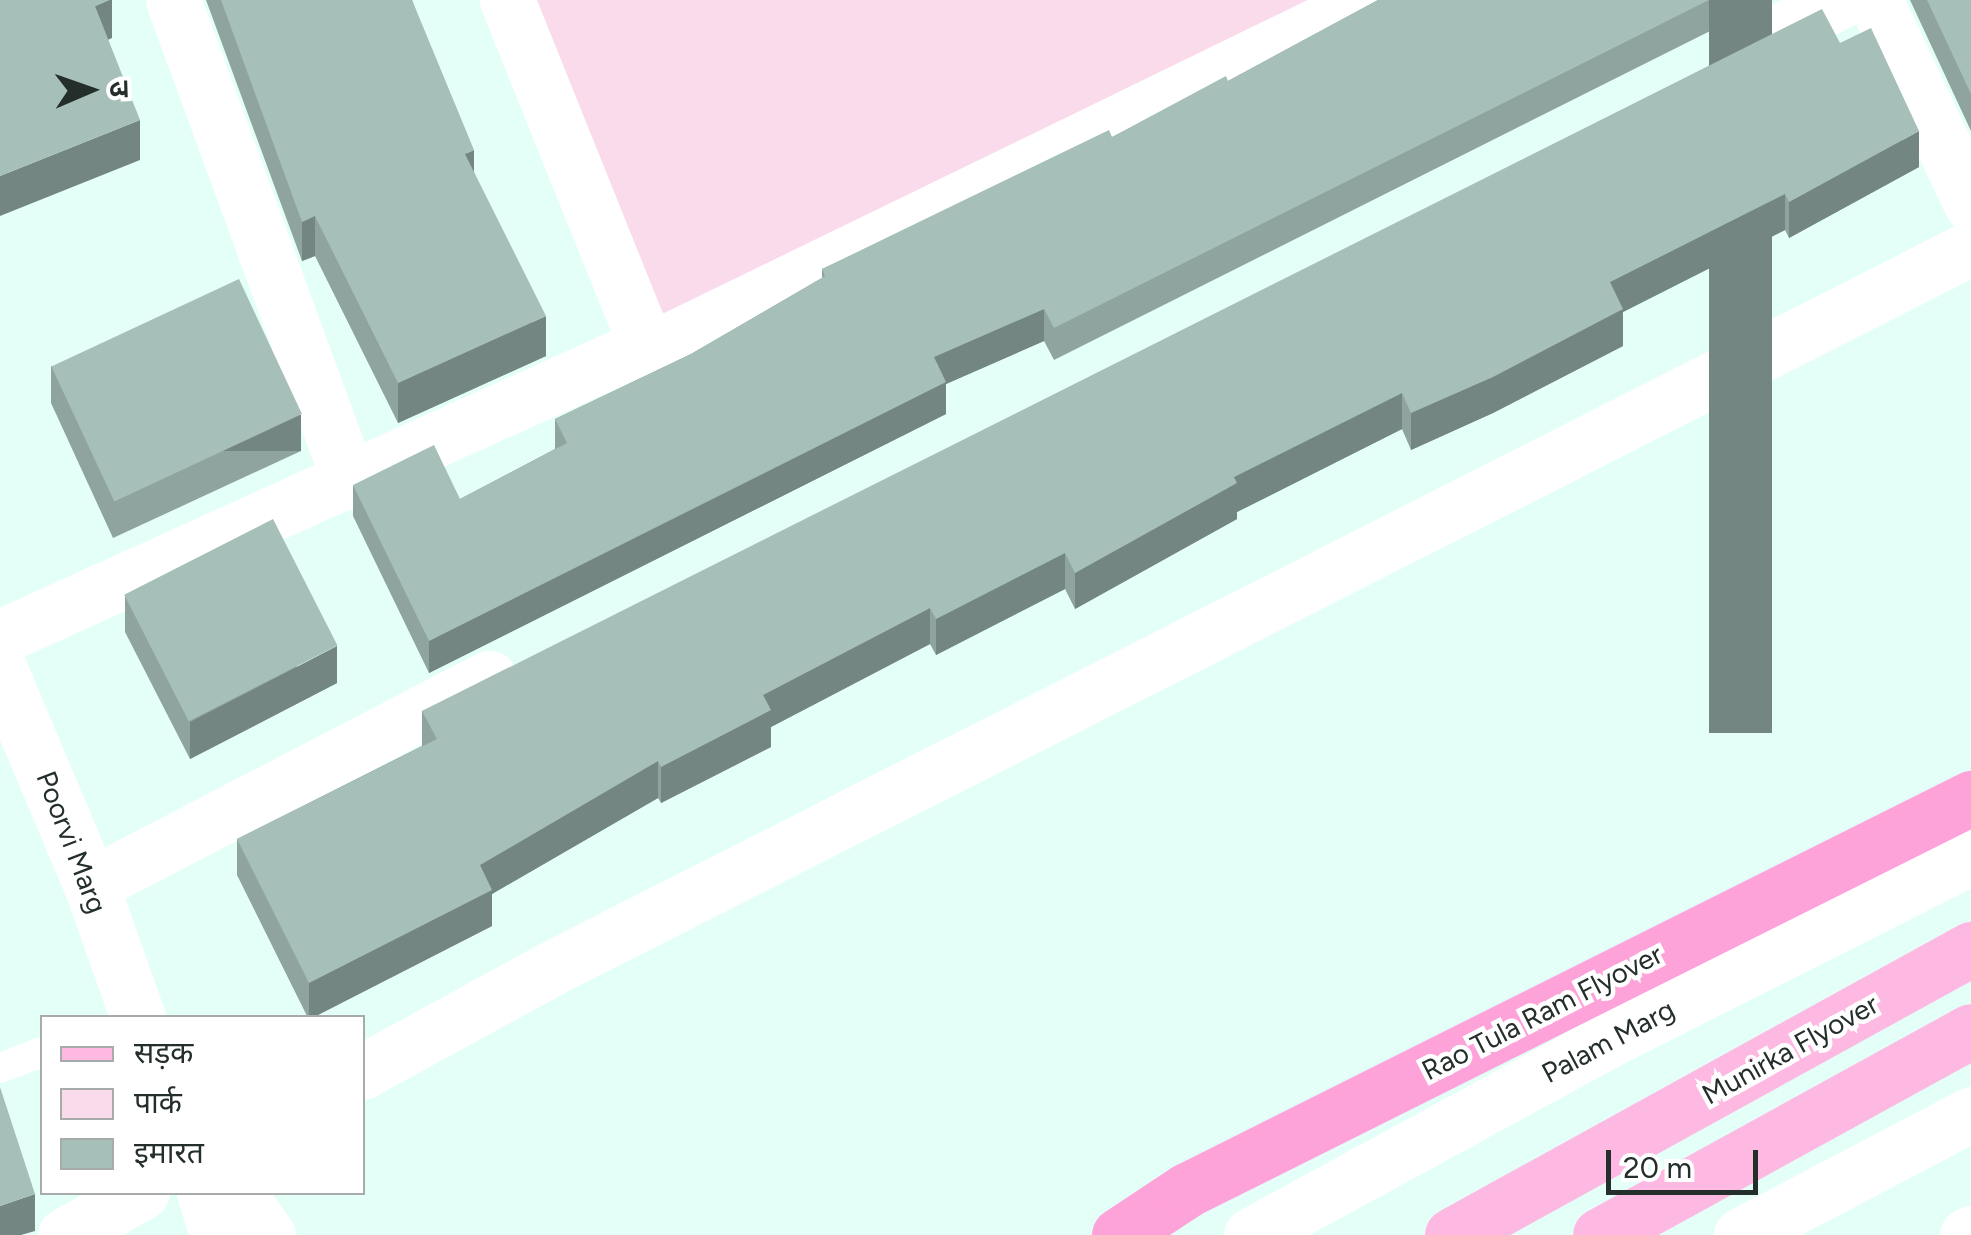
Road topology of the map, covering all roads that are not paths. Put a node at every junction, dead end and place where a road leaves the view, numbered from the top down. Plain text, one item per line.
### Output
1 (173, 0) edge
2 (507, 0) edge
3 (1368, 0) edge
4 (1842, 0) edge
5 (1875, 0) edge
6 (1717, 62) edge
7 (1971, 204) edge
8 (1971, 248) edge
9 (654, 341) junction
10 (350, 483) junction
11 (0, 637) edge
12 (544, 650) edge
13 (0, 670) edge
14 (1971, 798) edge
15 (1971, 857) edge
16 (92, 885) junction
17 (1971, 949) edge
18 (135, 1015) edge
19 (1971, 1032) edge
20 (40, 1053) edge
21 (0, 1068) edge
22 (365, 1070) edge
23 (1971, 1114) edge
24 (137, 1195) edge
25 (205, 1195) edge
26 (239, 1195) edge
27 (64, 1235) edge
28 (217, 1235) edge
29 (268, 1235) edge
30 (1119, 1235) edge
31 (1250, 1235) edge
32 (1452, 1235) edge
33 (1600, 1235) edge
34 (1741, 1235) edge

1 - 10 street
2 - 9 street
3 - 9 street
4 - 6 street
5 - 7 street
8 - 22 street
9 - 10 street
10 - 11 street
12 - 16 street
13 - 16 street, Poorvi Marg
14 - 30 highway, Rao Tula Ram Flyover
15 - 31 street, Palam Marg
16 - 18 street, Poorvi Marg
17 - 32 main road, Munirka Flyover
19 - 33 main road
20 - 21 lane
23 - 34 street
24 - 27 street
25 - 28 street
26 - 29 street

